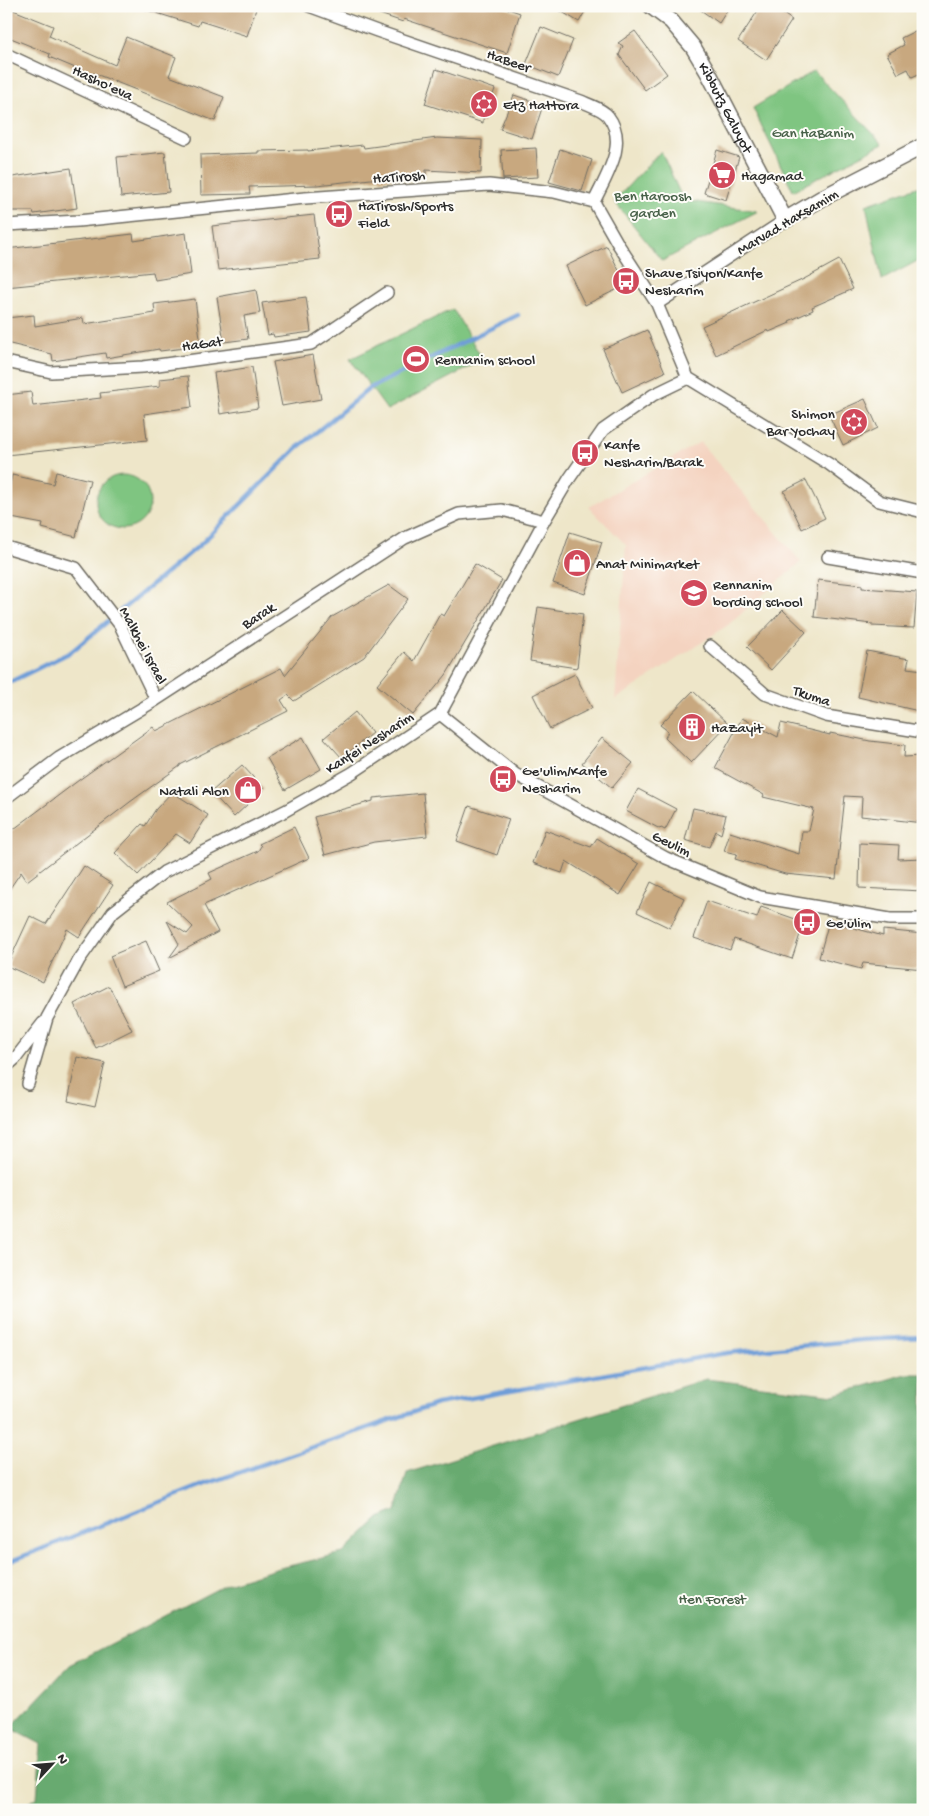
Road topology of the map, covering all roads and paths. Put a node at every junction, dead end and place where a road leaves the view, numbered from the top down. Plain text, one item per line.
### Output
1 (309, 6) edge
2 (651, 6) edge
3 (6, 54) edge
4 (186, 138) dead end
5 (923, 146) edge
6 (594, 202) junction
7 (785, 220) junction
8 (6, 225) edge
9 (387, 293) dead end
10 (656, 304) junction
11 (6, 362) edge
12 (688, 378) junction
13 (923, 512) edge
14 (544, 521) junction
15 (6, 546) edge
16 (828, 557) dead end
17 (923, 574) edge
18 (710, 646) dead end
19 (156, 700) junction
20 (440, 714) junction
21 (923, 732) edge
22 (6, 798) edge
23 (923, 919) edge
24 (47, 1018) junction
25 (6, 1067) edge
26 (28, 1084) dead end

1 - 6 street, HaBeer
2 - 7 street, Kibbutz Galuyot
3 - 4 street, Hasho'eva
5 - 7 street, Marvad HaKsamim
6 - 8 street, HaTirosh
6 - 10 street
7 - 10 street, Marvad HaKsamim
9 - 11 street, HaGat
10 - 12 street
12 - 13 street
12 - 14 street, Kanfei Nesharim
14 - 19 street, Barak
14 - 20 street, Kanfei Nesharim
15 - 19 street, Malkhei Israel
16 - 17 street
18 - 21 street, Tkuma
19 - 22 street, Barak
20 - 23 street, Geulim
20 - 24 street, Kanfei Nesharim
24 - 25 street
24 - 26 street, Kanfei Nesharim

